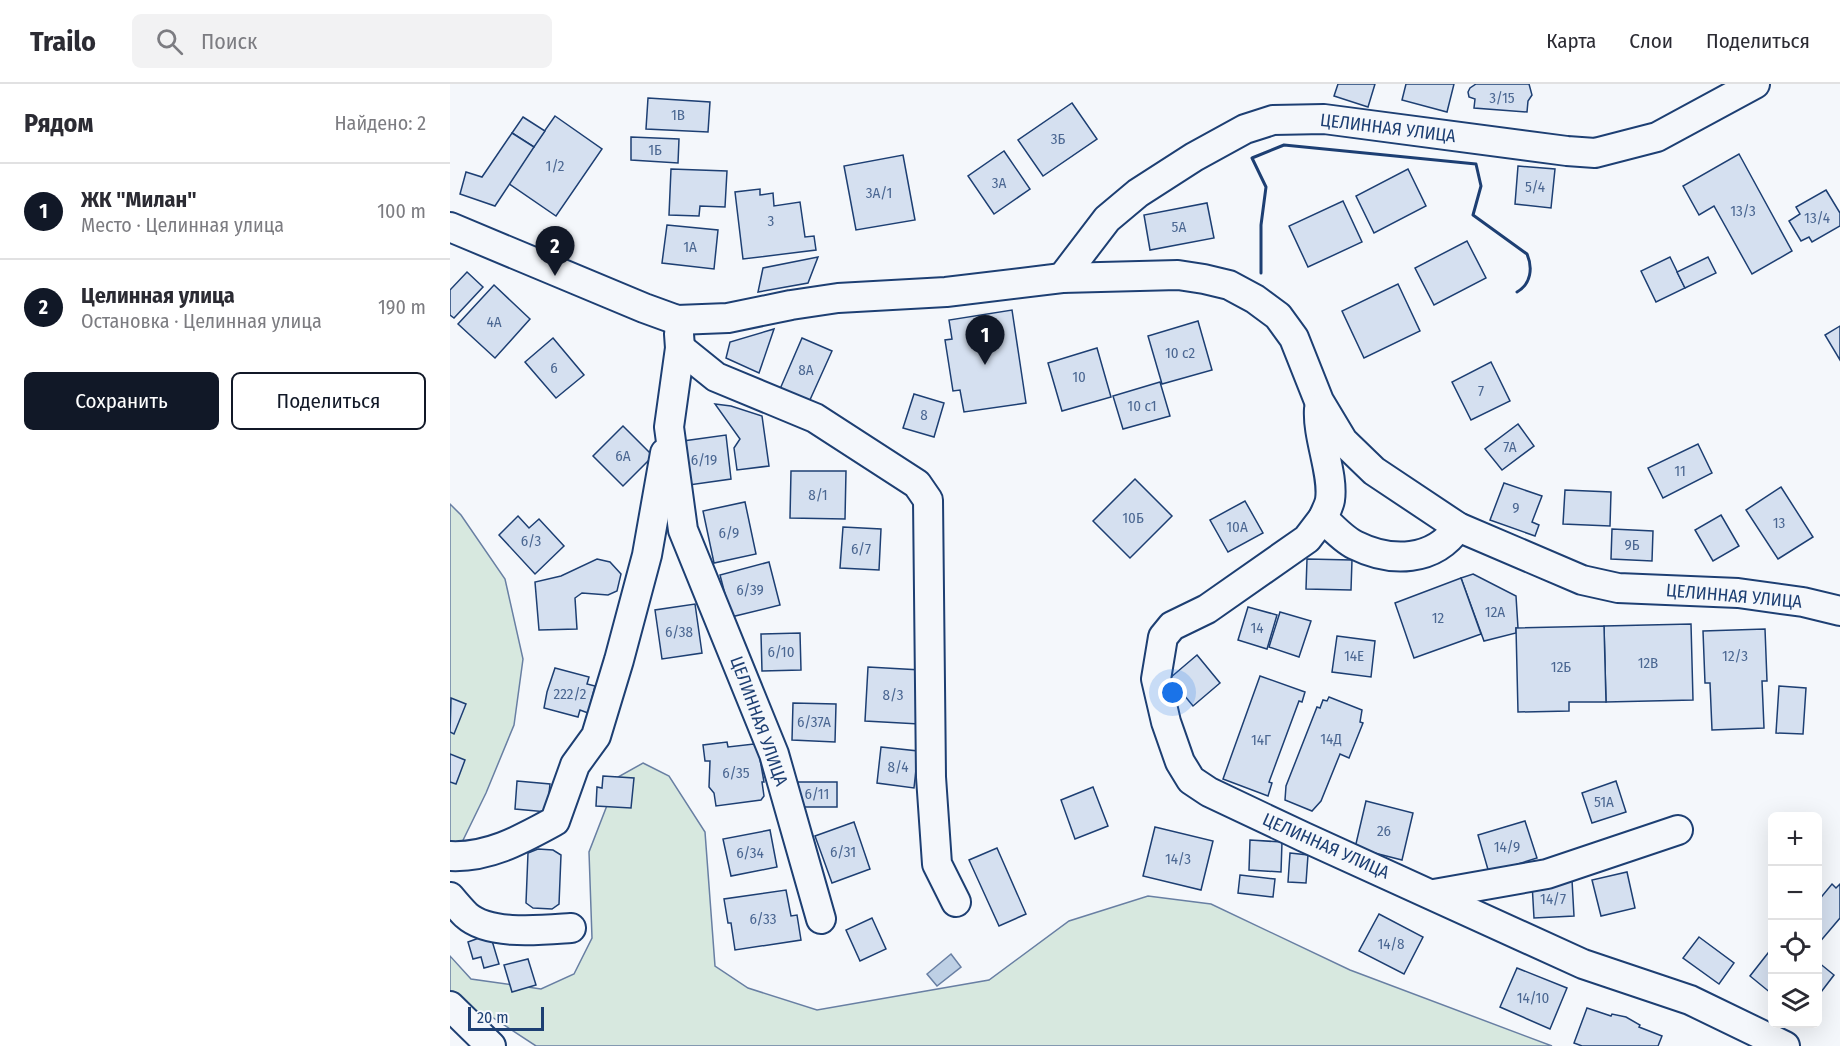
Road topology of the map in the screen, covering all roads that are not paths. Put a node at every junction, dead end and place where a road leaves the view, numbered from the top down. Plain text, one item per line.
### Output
1 (1755, 84) edge
2 (450, 227) edge
3 (1062, 278) junction
4 (677, 320) junction
5 (680, 348) junction
6 (1319, 401) junction
7 (669, 427) junction
8 (1323, 518) junction
9 (1458, 526) junction
10 (1840, 611) edge
11 (1678, 830) dead end
12 (450, 856) edge
13 (1434, 894) junction
14 (450, 897) edge
15 (956, 902) dead end
16 (821, 919) dead end
17 (571, 928) dead end
18 (450, 1006) edge
19 (491, 1046) edge
20 (1785, 1046) edge

1 - 3 street, ЦЕЛИННАЯ УЛИЦА
2 - 4 street, ЦЕЛИННАЯ УЛИЦА
3 - 4 street, ЦЕЛИННАЯ УЛИЦА
3 - 6 street, ЦЕЛИННАЯ УЛИЦА
4 - 5 street, ЦЕЛИННАЯ УЛИЦА
5 - 7 street, ЦЕЛИННАЯ УЛИЦА
5 - 15 street
6 - 8 street, ЦЕЛИННАЯ УЛИЦА
6 - 9 street, ЦЕЛИННАЯ УЛИЦА
7 - 12 street
7 - 16 street, ЦЕЛИННАЯ УЛИЦА
8 - 9 street
8 - 13 street, ЦЕЛИННАЯ УЛИЦА
9 - 10 street, ЦЕЛИННАЯ УЛИЦА
11 - 13 street
13 - 20 street, ЦЕЛИННАЯ УЛИЦА
14 - 17 street
18 - 19 street

